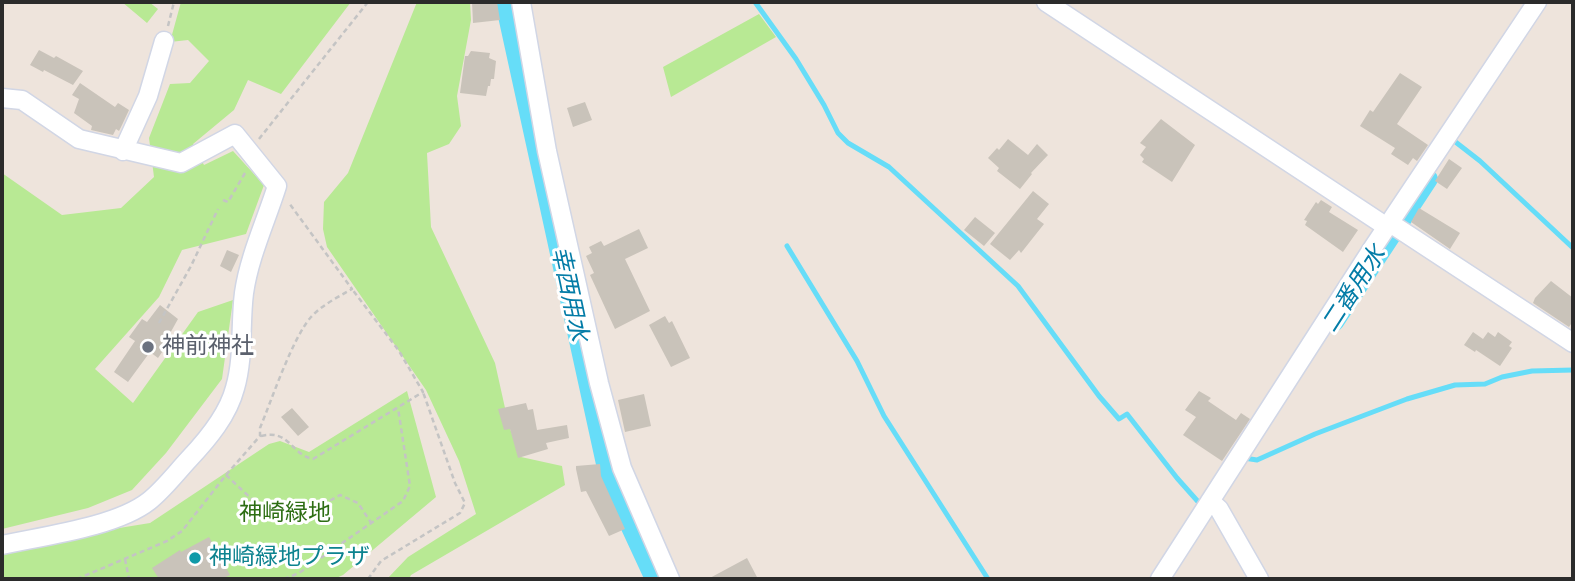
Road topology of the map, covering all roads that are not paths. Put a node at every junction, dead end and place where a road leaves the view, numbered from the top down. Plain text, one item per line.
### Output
1 (521, 2) edge
2 (1046, 2) edge
3 (1537, 2) edge
4 (164, 41) road end
5 (2, 97) edge
6 (123, 150) junction
7 (1393, 227) junction
8 (1573, 343) edge
9 (1210, 501) junction
10 (2, 545) edge
11 (670, 579) edge
12 (1160, 579) edge
13 (1259, 579) edge

1 - 11 street
2 - 7 street
3 - 7 street
4 - 6 street
5 - 6 street
6 - 10 street
7 - 8 street
7 - 9 street
9 - 12 street
9 - 13 street

